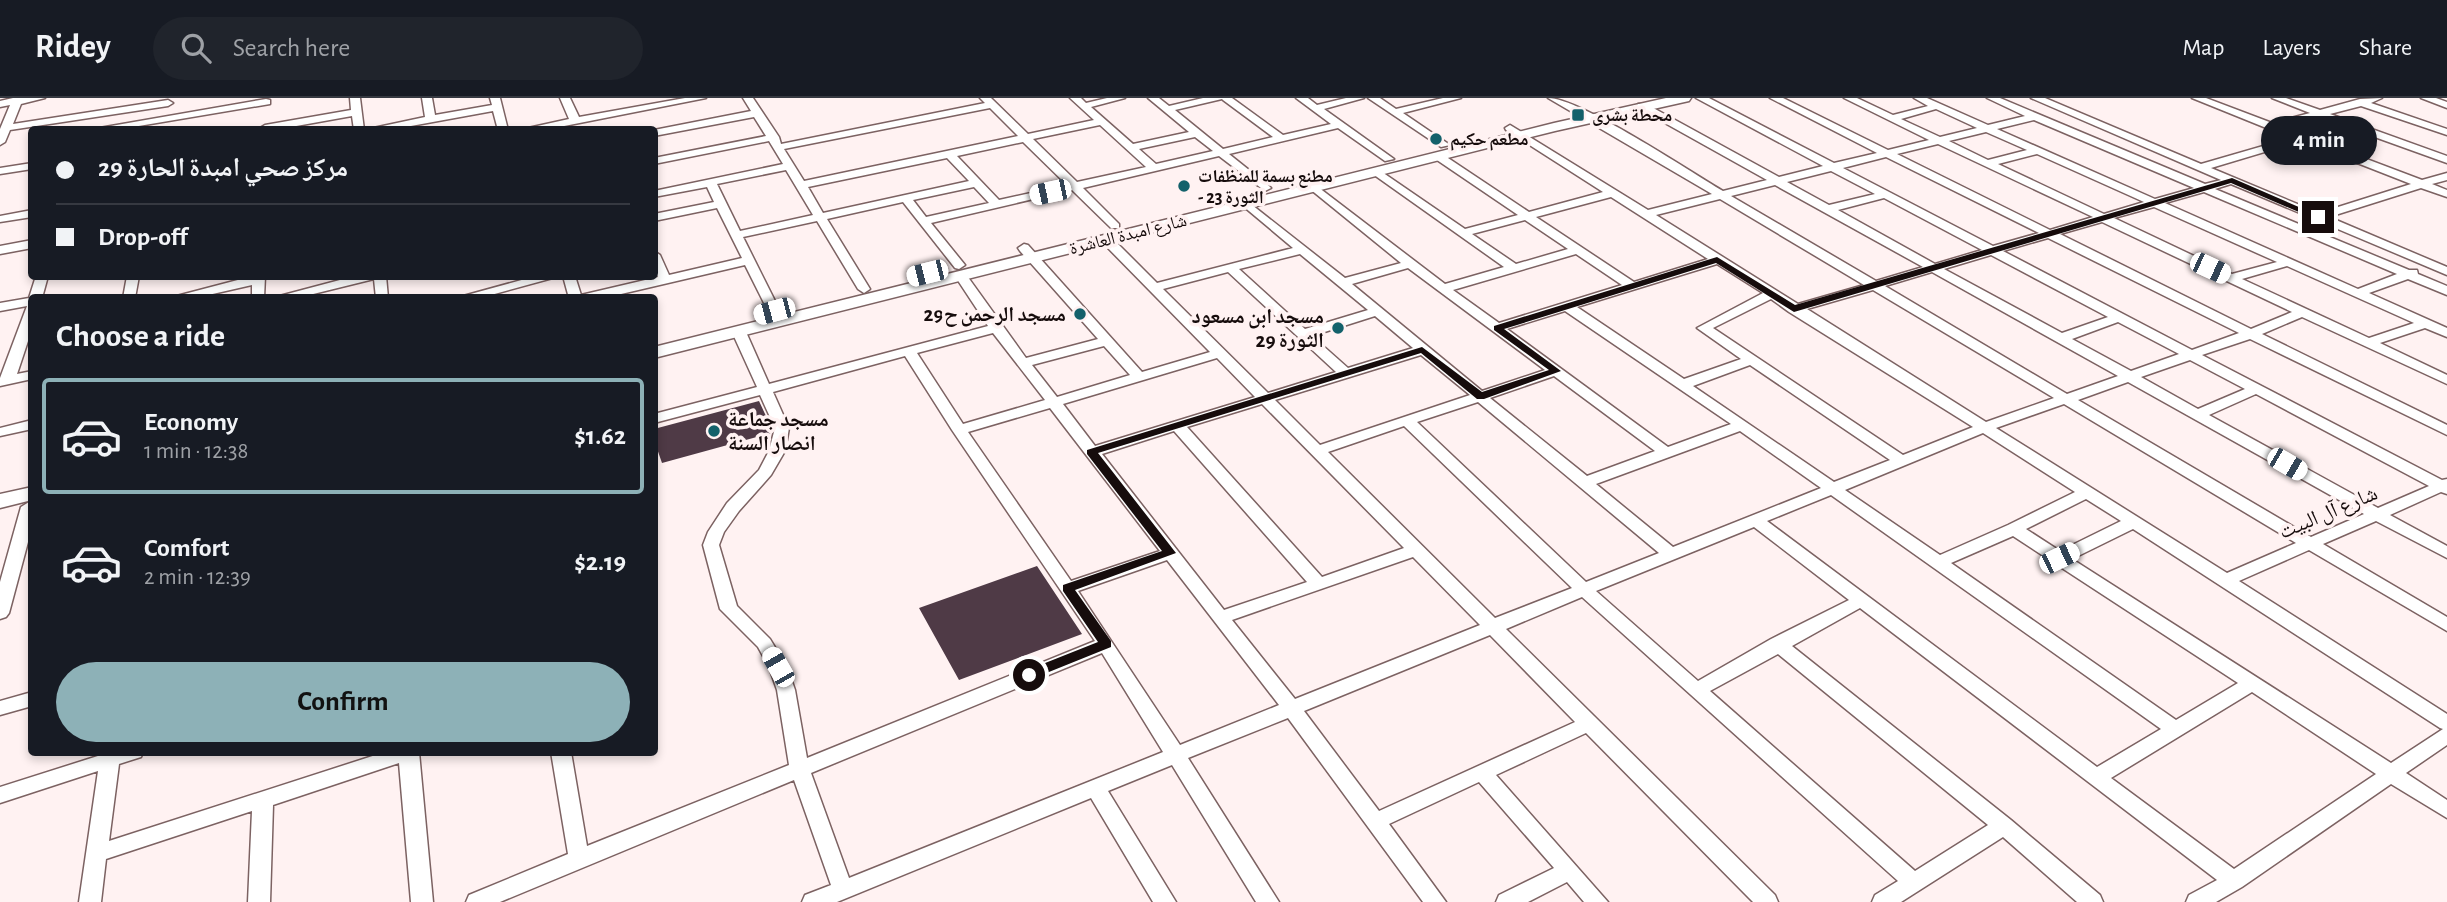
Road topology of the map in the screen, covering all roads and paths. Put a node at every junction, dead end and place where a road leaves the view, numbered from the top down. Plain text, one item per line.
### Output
1 (40, 98) edge
2 (355, 98) edge
3 (440, 98) edge
4 (565, 98) edge
5 (632, 98) edge
6 (701, 98) edge
7 (748, 98) edge
8 (1120, 98) edge
9 (1153, 98) edge
10 (1217, 98) edge
11 (1226, 98) edge
12 (1301, 98) edge
13 (1359, 98) edge
14 (1373, 98) edge
15 (1453, 98) edge
16 (1547, 98) edge
17 (1553, 98) edge
18 (1684, 98) edge
19 (1701, 98) edge
20 (1775, 98) edge
21 (1849, 98) edge
22 (1919, 98) edge
23 (1992, 98) edge
24 (2197, 98) edge
25 (2277, 98) edge
26 (2350, 98) edge
27 (2377, 98) edge
28 (2426, 98) edge
29 (427, 99) edge
30 (17, 100) edge
31 (267, 100) edge
32 (1647, 100) edge
33 (2040, 100) edge
34 (168, 101) edge
35 (496, 102) edge
36 (989, 102) edge
37 (1079, 102) edge
38 (2363, 103) junction
39 (0, 104) edge
40 (2062, 104) edge
41 (2447, 105) edge
42 (1938, 106) junction
43 (1315, 108) junction
44 (638, 109) junction
45 (1167, 109) junction
46 (357, 112) junction
47 (1394, 112) junction
48 (758, 113) junction
49 (2321, 114) junction
50 (91, 116) junction
51 (594, 117) junction
52 (1581, 117) junction
53 (2035, 117) junction
54 (1892, 118) junction
55 (430, 119) junction
56 (575, 121) junction
57 (1101, 121) junction
58 (162, 124) edge
59 (1339, 125) junction
60 (87, 126) edge
61 (139, 126) edge
62 (265, 126) edge
63 (281, 126) edge
64 (359, 126) edge
65 (391, 126) edge
66 (502, 126) edge
67 (547, 126) edge
68 (598, 126) edge
69 (2271, 127) junction
70 (6, 128) junction
71 (1988, 129) junction
72 (658, 132) edge
73 (1517, 132) junction
74 (2447, 132) edge
75 (1197, 134) junction
76 (1026, 138) junction
77 (1281, 138) junction
78 (2301, 138) junction
79 (1940, 141) junction
80 (0, 142) edge
81 (777, 142) junction
82 (1131, 148) junction
83 (1441, 150) junction
84 (2037, 151) junction
85 (1220, 153) junction
86 (950, 154) junction
87 (1886, 154) junction
88 (1388, 159) junction
89 (658, 160) edge
90 (2447, 160) edge
91 (1988, 163) junction
92 (791, 166) junction
93 (28, 167) edge
94 (1832, 167) junction
95 (2201, 167) junction
96 (1154, 168) junction
97 (0, 171) edge
98 (1375, 172) junction
99 (2447, 176) edge
100 (2232, 180) junction
101 (1776, 181) junction
102 (710, 183) junction
103 (977, 183) junction
104 (2421, 184) junction
105 (803, 185) junction
106 (1076, 186) junction
107 (1314, 187) junction
108 (1265, 188) junction
109 (1288, 188) junction
110 (2203, 189) junction
111 (658, 193) edge
112 (1612, 193) junction
113 (1720, 194) junction
114 (2447, 194) edge
115 (1884, 195) junction
116 (905, 198) junction
117 (2153, 203) junction
118 (721, 204) junction
119 (996, 204) junction
120 (1247, 204) junction
121 (1828, 209) junction
122 (28, 214) edge
123 (1645, 214) junction
124 (1524, 216) junction
125 (658, 217) edge
126 (820, 217) junction
127 (2318, 217) junction
128 (2103, 218) junction
129 (0, 219) edge
130 (924, 220) junction
131 (1111, 233) junction
132 (1462, 233) junction
133 (2048, 234) junction
134 (736, 235) junction
135 (28, 245) edge
136 (0, 250) edge
137 (1299, 250) junction
138 (1577, 250) junction
139 (1992, 251) junction
140 (1028, 253) junction
141 (749, 260) junction
142 (1717, 260) junction
143 (2289, 262) junction
144 (658, 264) edge
145 (1410, 264) junction
146 (1230, 267) junction
147 (1935, 267) junction
148 (1514, 268) junction
149 (2441, 268) edge
150 (960, 271) junction
151 (2409, 275) junction
152 (664, 278) junction
153 (2231, 278) junction
154 (251, 280) edge
155 (356, 280) edge
156 (539, 280) edge
157 (656, 280) edge
158 (658, 280) edge
159 (1341, 284) junction
160 (1874, 285) junction
161 (1632, 286) junction
162 (1154, 287) junction
163 (1445, 288) junction
164 (864, 289) junction
165 (2447, 291) edge
166 (2358, 293) junction
167 (192, 294) edge
168 (295, 294) edge
169 (486, 294) edge
170 (601, 294) edge
171 (1771, 294) junction
172 (28, 300) edge
173 (1566, 306) junction
174 (0, 307) edge
175 (1794, 309) junction
176 (774, 311) junction
177 (1377, 312) junction
178 (2302, 312) junction
179 (2119, 317) junction
180 (2427, 323) junction
181 (28, 328) edge
182 (996, 328) junction
183 (1497, 328) junction
184 (739, 332) junction
185 (2447, 332) edge
186 (2250, 334) junction
187 (1301, 335) junction
188 (2062, 338) junction
189 (658, 341) edge
190 (1108, 341) junction
191 (2368, 343) junction
192 (1422, 350) junction
193 (909, 351) junction
194 (658, 352) edge
195 (1220, 353) junction
196 (2191, 355) junction
197 (1751, 360) junction
198 (1023, 363) junction
199 (1556, 371) junction
200 (1346, 374) junction
201 (28, 376) edge
202 (2130, 376) junction
203 (1139, 377) junction
204 (2447, 380) edge
205 (4, 381) edge
206 (1682, 385) junction
207 (2256, 389) junction
208 (765, 390) junction
209 (1480, 396) junction
210 (2064, 398) junction
211 (1266, 399) junction
212 (1054, 403) junction
213 (2198, 414) junction
214 (658, 418) edge
215 (1408, 422) junction
216 (28, 425) edge
217 (1177, 425) junction
218 (1742, 425) junction
219 (1983, 428) junction
220 (959, 430) junction
221 (2447, 431) edge
222 (0, 432) edge
223 (1319, 450) junction
224 (1091, 452) junction
225 (1667, 453) junction
226 (1902, 461) junction
227 (1586, 482) junction
228 (2445, 486) edge
229 (1833, 488) junction
230 (2087, 492) junction
231 (0, 501) edge
232 (28, 502) edge
233 (28, 503) edge
234 (28, 513) edge
235 (0, 514) edge
236 (2377, 515) junction
237 (1755, 520) junction
238 (2133, 522) junction
239 (2014, 529) junction
240 (2309, 543) junction
241 (1417, 550) junction
242 (1170, 553) junction
243 (2447, 553) edge
244 (1671, 554) junction
245 (2059, 558) junction
246 (1937, 563) junction
247 (2226, 580) junction
248 (1319, 584) junction
249 (1068, 588) junction
250 (1584, 590) junction
251 (1862, 600) junction
252 (0, 612) edge
253 (1219, 618) junction
254 (2447, 625) edge
255 (1492, 627) junction
256 (1106, 644) junction
257 (1777, 644) junction
258 (2251, 684) junction
259 (1695, 691) junction
260 (28, 700) edge
261 (0, 708) edge
262 (1291, 708) junction
263 (2447, 723) edge
264 (1588, 724) junction
265 (2174, 728) junction
266 (2447, 735) edge
267 (1176, 755) junction
268 (110, 756) edge
269 (400, 756) edge
270 (409, 756) edge
271 (562, 756) edge
272 (799, 767) junction
273 (1483, 773) junction
274 (2392, 774) junction
275 (2096, 777) junction
276 (1095, 787) junction
277 (0, 795) edge
278 (263, 800) junction
279 (2447, 810) edge
280 (1374, 822) junction
281 (2004, 827) junction
282 (96, 853) junction
283 (579, 859) junction
284 (1569, 871) junction
285 (1912, 881) junction
286 (2234, 881) junction
287 (843, 890) junction
288 (90, 902) edge
289 (260, 902) edge
290 (422, 902) edge
291 (477, 902) edge
292 (813, 902) edge
293 (1165, 902) edge
294 (1268, 902) edge
295 (1434, 902) edge
296 (1507, 902) edge
297 (1597, 902) edge
298 (1767, 902) edge
299 (1883, 902) edge
300 (2092, 902) edge
301 (2197, 902) edge

1 - 30 street
2 - 46 street
3 - 29 street
4 - 56 street
5 - 44 street
6 - 44 street
7 - 48 street
8 - 37 street
9 - 45 street
10 - 45 street
11 - 77 street
12 - 43 street
13 - 43 street
14 - 47 street
15 - 47 street
16 - 52 street
17 - 52 street
18 - 32 main road, شارع امبدة العاشرة
19 - 94 street
20 - 87 street
21 - 54 street
22 - 42 street
23 - 53 street
24 - 69 street
25 - 49 street
26 - 38 street
27 - 38 street
28 - 41 street
29 - 55 street
30 - 39 street
30 - 70 street
31 - 58 street
31 - 62 street
32 - 52 main road, شارع امبدة العاشرة
32 - 101 street
33 - 40 street
34 - 50 street
34 - 58 street
35 - 55 street
35 - 66 street
36 - 76 street
36 - 81 street
37 - 57 street
38 - 49 street
38 - 74 street
40 - 53 street
40 - 95 street
42 - 54 street
42 - 71 street
43 - 59 street
44 - 51 street
45 - 75 street
46 - 63 street
46 - 64 street
47 - 83 street
48 - 72 street
48 - 81 street
49 - 69 street
49 - 90 street
50 - 60 street
50 - 70 street
51 - 56 street
51 - 68 street
52 - 73 main road, شارع امبدة العاشرة
52 - 113 street
53 - 71 street
53 - 110 street
54 - 79 street
55 - 65 street
56 - 67 street
57 - 76 street
57 - 82 street
58 - 61 street
59 - 77 street
59 - 88 street
69 - 78 street
70 - 80 street
71 - 79 street
71 - 84 street
73 - 83 main road, شارع امبدة العاشرة
73 - 112 street
75 - 82 street
75 - 85 street
76 - 86 street
76 - 106 street
77 - 85 street
78 - 95 street
78 - 104 street
79 - 87 street
79 - 91 street
81 - 89 street
81 - 92 street
82 - 96 street
83 - 88 main road, شارع امبدة العاشرة
83 - 98 main road, شارع امبدة العاشرة
83 - 124 street
84 - 91 street
84 - 117 street
85 - 96 street
85 - 108 street
86 - 103 street
86 - 105 street
87 - 94 street
87 - 133 street
88 - 109 main road, شارع امبدة العاشرة
91 - 128 street
92 - 102 street
92 - 105 street
93 - 97 street
94 - 101 street
94 - 115 street
95 - 100 street
96 - 106 street
98 - 107 main road, شارع امبدة العاشرة
98 - 132 street
99 - 104 street
100 - 110 street
100 - 127 street
101 - 113 street
101 - 121 street
102 - 111 street
102 - 118 street
103 - 116 street
103 - 119 street
104 - 114 street
104 - 127 street
105 - 126 street
106 - 119 street
106 - 131 street
107 - 109 main road, شارع امبدة العاشرة
107 - 145 street
108 - 109 main road, شارع امبدة العاشرة
108 - 131 main road, شارع امبدة العاشرة
109 - 120 main road, شارع امبدة العاشرة
110 - 117 street
110 - 151 street
112 - 123 street
112 - 124 street
113 - 123 street
113 - 160 street
115 - 121 street
115 - 139 street
116 - 126 street
116 - 130 street
117 - 128 street
117 - 143 street
118 - 125 street
118 - 134 street
119 - 130 street
120 - 131 main road, شارع امبدة العاشرة
120 - 137 street
121 - 147 street
122 - 129 street
123 - 142 street
124 - 132 street
124 - 138 street
126 - 134 street
126 - 164 street
127 - 149 street
128 - 133 street
128 - 153 street
130 - 150 street
131 - 140 main road, شارع امبدة العاشرة
131 - 162 street
132 - 148 street
133 - 139 street
133 - 186 street
134 - 141 street
135 - 136 street
137 - 146 street
137 - 159 street
138 - 148 street
138 - 161 street
139 - 147 street
139 - 179 street
140 - 150 main road, شارع امبدة العاشرة
140 - 190 street
141 - 152 street
141 - 176 street
142 - 161 street
142 - 171 street
143 - 153 street
143 - 166 street
144 - 152 street
145 - 159 street
145 - 163 street
146 - 162 street
146 - 187 street
147 - 160 street
147 - 188 street
148 - 163 street
149 - 151 street
150 - 164 main road, شارع امبدة العاشرة
150 - 182 street
150 - 184 main road, شارع امبدة العاشرة
151 - 165 street
151 - 166 street
152 - 158 street
153 - 178 street
154 - 167 street
155 - 168 street
156 - 169 street
157 - 170 street
159 - 177 street
160 - 175 street
160 - 210 street
161 - 173 street
162 - 195 street
163 - 183 street
164 - 176 main road, شارع امبدة العاشرة
166 - 180 street
171 - 175 street
171 - 197 street
172 - 174 street
173 - 183 street
173 - 206 street
175 - 219 street
176 - 189 main road, شارع امبدة العاشرة
177 - 187 street
177 - 192 street
178 - 186 street
178 - 191 street
179 - 188 street
179 - 196 street
180 - 185 street
180 - 191 street
181 - 205 street
182 - 193 street
182 - 198 street
183 - 199 street
184 - 194 main road, شارع امبدة العاشرة
184 - 208 street
186 - 196 street
186 - 221 street
187 - 200 street
188 - 202 street
190 - 198 street
190 - 203 street
191 - 204 street
192 - 200 street
192 - 209 street
193 - 208 street
193 - 220 street
195 - 203 street
195 - 211 street
196 - 202 street
196 - 207 street
197 - 206 street
197 - 226 street
198 - 212 street
199 - 209 street
199 - 225 street
200 - 211 street
201 - 205 street
202 - 210 street
202 - 213 street
203 - 212 street
206 - 218 street
207 - 213 street
207 - 228 street
208 - 214 street
208 - 272 street
209 - 215 street
209 - 227 street
210 - 219 street
210 - 240 street
211 - 217 street
211 - 223 street
212 - 220 street
212 - 224 street
213 - 236 street
215 - 223 street
215 - 250 street
216 - 222 street
217 - 224 street
217 - 248 street
218 - 225 street
218 - 229 street
219 - 226 street
219 - 230 street
220 - 249 street
223 - 241 street
224 - 242 street
225 - 227 street
226 - 229 street
227 - 244 street
228 - 236 street, شارع آل البيت
229 - 237 street
229 - 246 street
230 - 238 street
230 - 239 street
231 - 232 main road
233 - 235 main road
234 - 252 street
236 - 240 street, شارع آل البيت
236 - 243 street
237 - 244 street
237 - 251 street
238 - 245 street
238 - 247 street
239 - 245 street
239 - 246 street
240 - 247 street, شارع آل البيت
240 - 254 street
241 - 248 street
241 - 255 street
242 - 249 street
242 - 253 street
244 - 250 street
245 - 258 street
246 - 265 street
247 - 263 street
248 - 253 street
249 - 256 street
250 - 255 street
250 - 259 street
251 - 257 street
251 - 275 street
253 - 262 street
255 - 262 street
255 - 264 street
256 - 267 street
256 - 272 street
257 - 259 street
257 - 281 street
258 - 265 street
258 - 274 street
259 - 285 street
260 - 261 street
262 - 267 street
262 - 280 street
264 - 273 street
264 - 298 street
265 - 275 street
266 - 274 street
267 - 276 street
267 - 294 street
268 - 277 street
268 - 282 street
269 - 278 street
270 - 290 street
271 - 283 street
272 - 283 street
272 - 287 street
273 - 280 street
273 - 284 street
274 - 279 street
274 - 286 street
275 - 286 street
276 - 287 street
276 - 293 street
278 - 282 street
278 - 289 street
280 - 295 street
281 - 285 street
281 - 300 street
282 - 288 street
283 - 291 street
284 - 296 street
284 - 297 street
285 - 299 street
286 - 301 street
287 - 292 street

